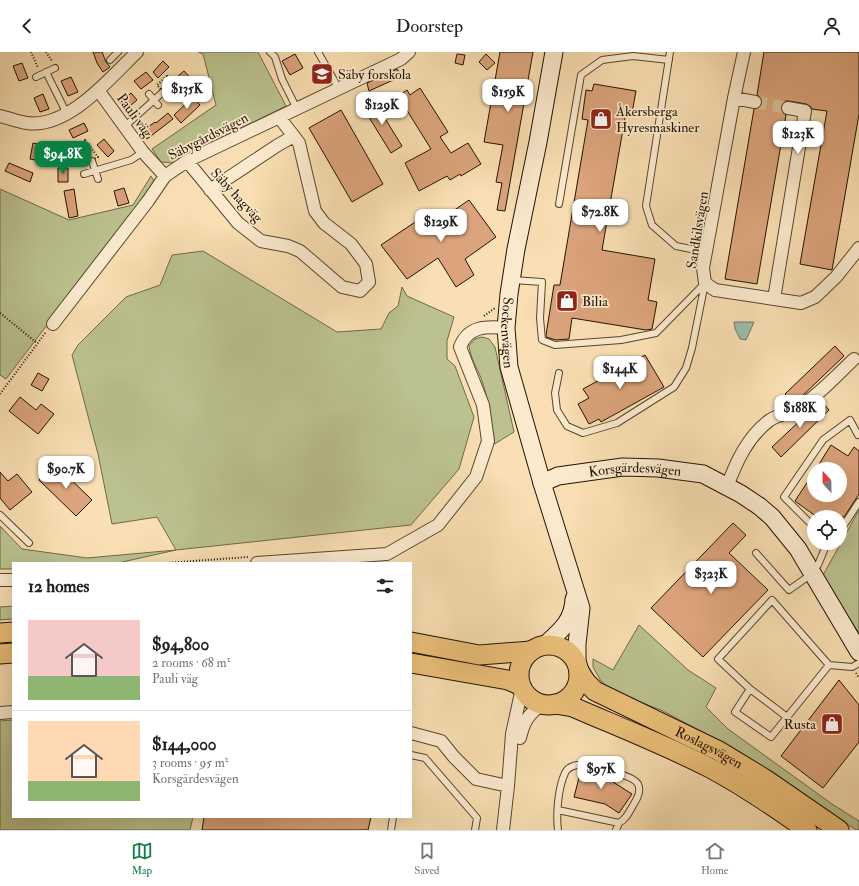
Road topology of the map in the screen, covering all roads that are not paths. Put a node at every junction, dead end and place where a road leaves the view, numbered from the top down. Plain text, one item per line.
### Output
1 (118, 52) edge
2 (270, 52) edge
3 (318, 52) edge
4 (409, 52) edge
5 (554, 52) edge
6 (670, 52) edge
7 (744, 52) edge
8 (133, 53) edge
9 (110, 60) dead end
10 (668, 60) junction
11 (55, 68) road end
12 (339, 89) junction
13 (98, 90) junction
14 (163, 92) dead end
15 (149, 94) dead end
16 (734, 98) junction
17 (156, 102) junction
18 (756, 102) tunnel mouth
19 (788, 108) tunnel mouth
20 (297, 109) junction
21 (67, 114) junction
22 (0, 116) edge
23 (280, 117) junction
24 (124, 127) junction
25 (294, 136) junction
26 (143, 152) junction
27 (92, 161) dead end
28 (187, 161) junction
29 (95, 171) junction
30 (84, 174) dead end
31 (164, 176) junction
32 (98, 179) dead end
33 (210, 190) junction
34 (559, 204) dead end
35 (859, 248) edge
36 (706, 252) junction
37 (511, 280) junction
38 (705, 283) junction
39 (774, 298) junction
40 (53, 324) road end
41 (506, 328) junction
42 (854, 359) dead end
43 (559, 373) dead end
44 (858, 435) edge
45 (542, 483) junction
46 (727, 487) junction
47 (859, 502) edge
48 (0, 515) edge
49 (807, 520) edge
50 (847, 521) edge
51 (29, 543) dead end
52 (824, 550) edge
53 (756, 553) dead end
54 (271, 562) edge
55 (812, 572) junction
56 (0, 580) edge
57 (12, 580) edge
58 (574, 584) junction
59 (12, 632) edge
60 (0, 633) edge
61 (412, 642) edge
62 (538, 648) junction
63 (12, 653) edge
64 (0, 654) edge
65 (855, 659) edge
66 (412, 663) edge
67 (859, 663) edge
68 (829, 666) junction
69 (578, 668) junction
70 (521, 686) junction
71 (750, 689) junction
72 (549, 704) junction
73 (12, 712) edge
74 (0, 713) edge
75 (787, 717) junction
76 (412, 733) edge
77 (412, 755) edge
78 (508, 786) junction
79 (558, 810) junction
80 (393, 818) edge
81 (619, 823) junction
82 (391, 830) edge
83 (475, 830) edge
84 (503, 830) edge
85 (558, 830) edge
86 (616, 830) edge
87 (807, 830) edge
88 (839, 830) edge

1 - 9 lane
2 - 20 lane
3 - 12 lane
4 - 12 street, Säbygårdsvägen
5 - 37 street, Sockenvägen
6 - 10 lane
7 - 16 street, Sandkilsvägen
8 - 13 street, Pauli väg
10 - 34 lane
10 - 36 lane
11 - 21 lane
12 - 20 street, Säbygårdsvägen
13 - 21 street, Pauli väg
13 - 24 street, Pauli väg
14 - 17 lane
15 - 17 lane
16 - 18 street
16 - 36 street, Sandkilsvägen
17 - 24 lane
19 - 39 street
20 - 23 street, Säbygårdsvägen
21 - 22 street, Pauli väg
23 - 25 street, Säby hagväg
23 - 28 street, Säbygårdsvägen
24 - 26 street, Pauli väg
25 - 33 street
25 - 33 street, Säby hagväg
26 - 29 lane
26 - 31 street, Pauli väg
27 - 29 lane
28 - 31 street, Säbygårdsvägen
28 - 33 street, Säby hagväg
29 - 30 lane
29 - 32 lane
31 - 40 street, Säbygårdsvägen
35 - 39 street, Sandkilsvägen
36 - 38 street, Sandkilsvägen
37 - 38 lane
37 - 41 street, Sockenvägen
38 - 39 street, Sandkilsvägen
38 - 43 lane
41 - 45 street, Sockenvägen
41 - 54 street
42 - 46 street
44 - 49 lane
45 - 46 street, Korsgärdesvägen
45 - 58 street, Sockenvägen
46 - 55 street, Korsgärdesvägen
47 - 50 lane
48 - 51 lane
52 - 55 lane
53 - 55 lane
55 - 65 street, Korsgärdesvägen
56 - 57 street
58 - 62 street, Sockenvägen
58 - 69 street, Sockenvägen
59 - 60 main road
61 - 62 main road
62 - 69 main road
62 - 70 main road
63 - 64 main road
65 - 67 lane
65 - 68 lane
66 - 70 main road
68 - 71 lane
68 - 75 lane
69 - 72 main road
69 - 88 main road, Roslagsvägen
70 - 72 main road
70 - 78 street
71 - 75 lane
71 - 75 lane
72 - 78 street
72 - 87 main road, Roslagsvägen
73 - 74 street
76 - 78 street
77 - 83 lane
78 - 84 street
79 - 81 lane
79 - 81 lane
79 - 85 lane
80 - 82 lane
81 - 86 lane

